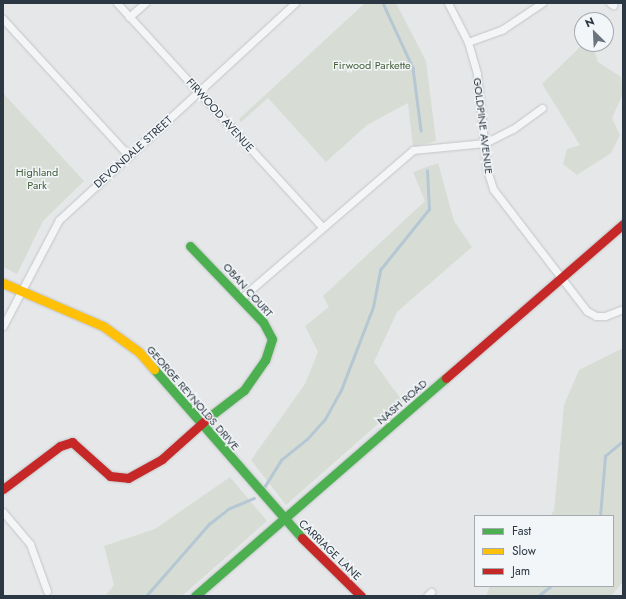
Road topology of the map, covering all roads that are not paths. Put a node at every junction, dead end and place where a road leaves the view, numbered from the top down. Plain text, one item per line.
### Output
1 (117, 3) edge
2 (145, 3) edge
3 (295, 3) edge
4 (448, 3) edge
5 (542, 3) edge
6 (129, 17) junction
7 (3, 19) edge
8 (468, 42) junction
9 (200, 92) junction
10 (542, 108) dead end
11 (485, 143) junction
12 (128, 156) junction
13 (623, 224) edge
14 (322, 227) junction
15 (190, 246) dead end
16 (564, 277) junction
17 (3, 282) edge
18 (21, 291) junction
19 (241, 298) junction
20 (623, 308) edge
21 (3, 326) edge
22 (199, 424) junction
23 (3, 489) edge
24 (3, 512) edge
25 (283, 520) junction
26 (47, 591) dead end
27 (195, 596) edge
28 (361, 596) edge

1 - 6 street, FIRWOOD AVENUE
2 - 6 street
3 - 9 street, DEVONDALE STREET
4 - 8 street, GOLDPINE AVENUE
5 - 8 street
6 - 9 street, FIRWOOD AVENUE
7 - 12 street
8 - 11 street, GOLDPINE AVENUE
9 - 12 street, DEVONDALE STREET
9 - 14 street, FIRWOOD AVENUE
10 - 11 street
11 - 14 street
11 - 16 street, GOLDPINE AVENUE
12 - 18 street, DEVONDALE STREET
13 - 16 street, NASH ROAD
14 - 19 street
15 - 19 street, OBAN COURT
16 - 20 street, GOLDPINE AVENUE
16 - 25 street, NASH ROAD
17 - 18 street, GEORGE REYNOLDS DRIVE
18 - 21 street, DEVONDALE STREET
18 - 22 street, GEORGE REYNOLDS DRIVE
19 - 22 street, OBAN COURT
22 - 23 street, OBAN COURT
22 - 25 street, GEORGE REYNOLDS DRIVE
24 - 26 street
25 - 27 street, NASH ROAD
25 - 28 street, CARRIAGE LANE

